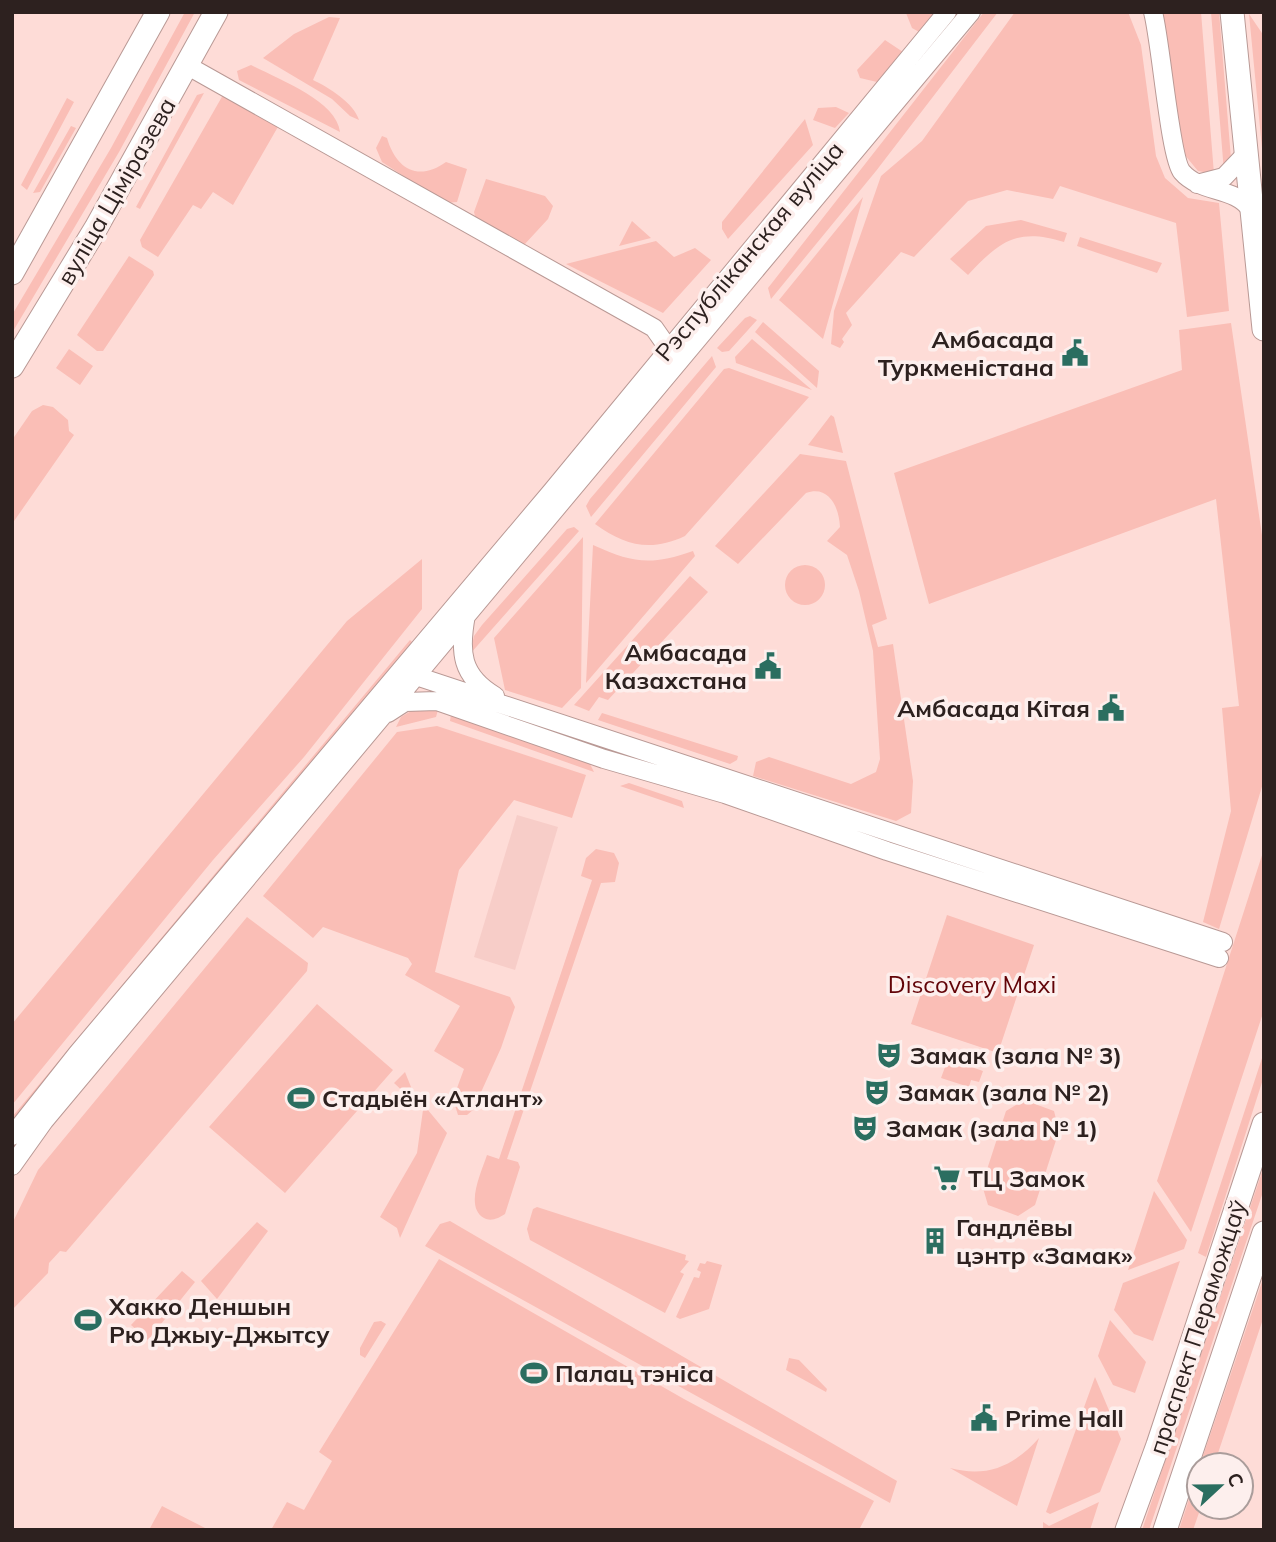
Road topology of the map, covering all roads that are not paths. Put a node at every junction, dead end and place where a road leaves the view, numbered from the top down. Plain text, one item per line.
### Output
1 (158, 12) edge
2 (216, 12) edge
3 (947, 12) edge
4 (971, 12) edge
5 (1153, 12) edge
6 (1232, 12) edge
7 (930, 47) junction
8 (188, 66) junction
9 (1245, 155) junction
10 (1198, 184) junction
11 (1251, 210) junction
12 (12, 273) edge
13 (1264, 328) edge
14 (668, 348) junction
15 (12, 366) edge
16 (467, 613) junction
17 (407, 677) junction
18 (428, 699) junction
19 (510, 705) junction
20 (367, 731) junction
21 (1264, 1124) edge
22 (12, 1136) edge
23 (12, 1166) edge
24 (1264, 1233) edge
25 (1127, 1530) edge
26 (1165, 1530) edge

1 - 12 main road, вуліца Ціміразева
2 - 8 main road, вуліца Ціміразева
3 - 7 street, Рэспубліканская вуліца
4 - 7 street, Рэспубліканская вуліца
5 - 10 street
6 - 9 main road
7 - 14 street, Рэспубліканская вуліца
7 - 16 street
8 - 14 street
8 - 15 main road, вуліца Ціміразева
9 - 10 street
9 - 11 main road
10 - 11 street
11 - 13 main road
14 - 17 street, Рэспубліканская вуліца
16 - 17 street
16 - 19 street
17 - 18 street
17 - 19 street
17 - 20 street
17 - 22 street
18 - 19 street
18 - 20 street
20 - 23 street
21 - 25 main road, праспект Пераможцаў
24 - 26 main road, праспект Пераможцаў

